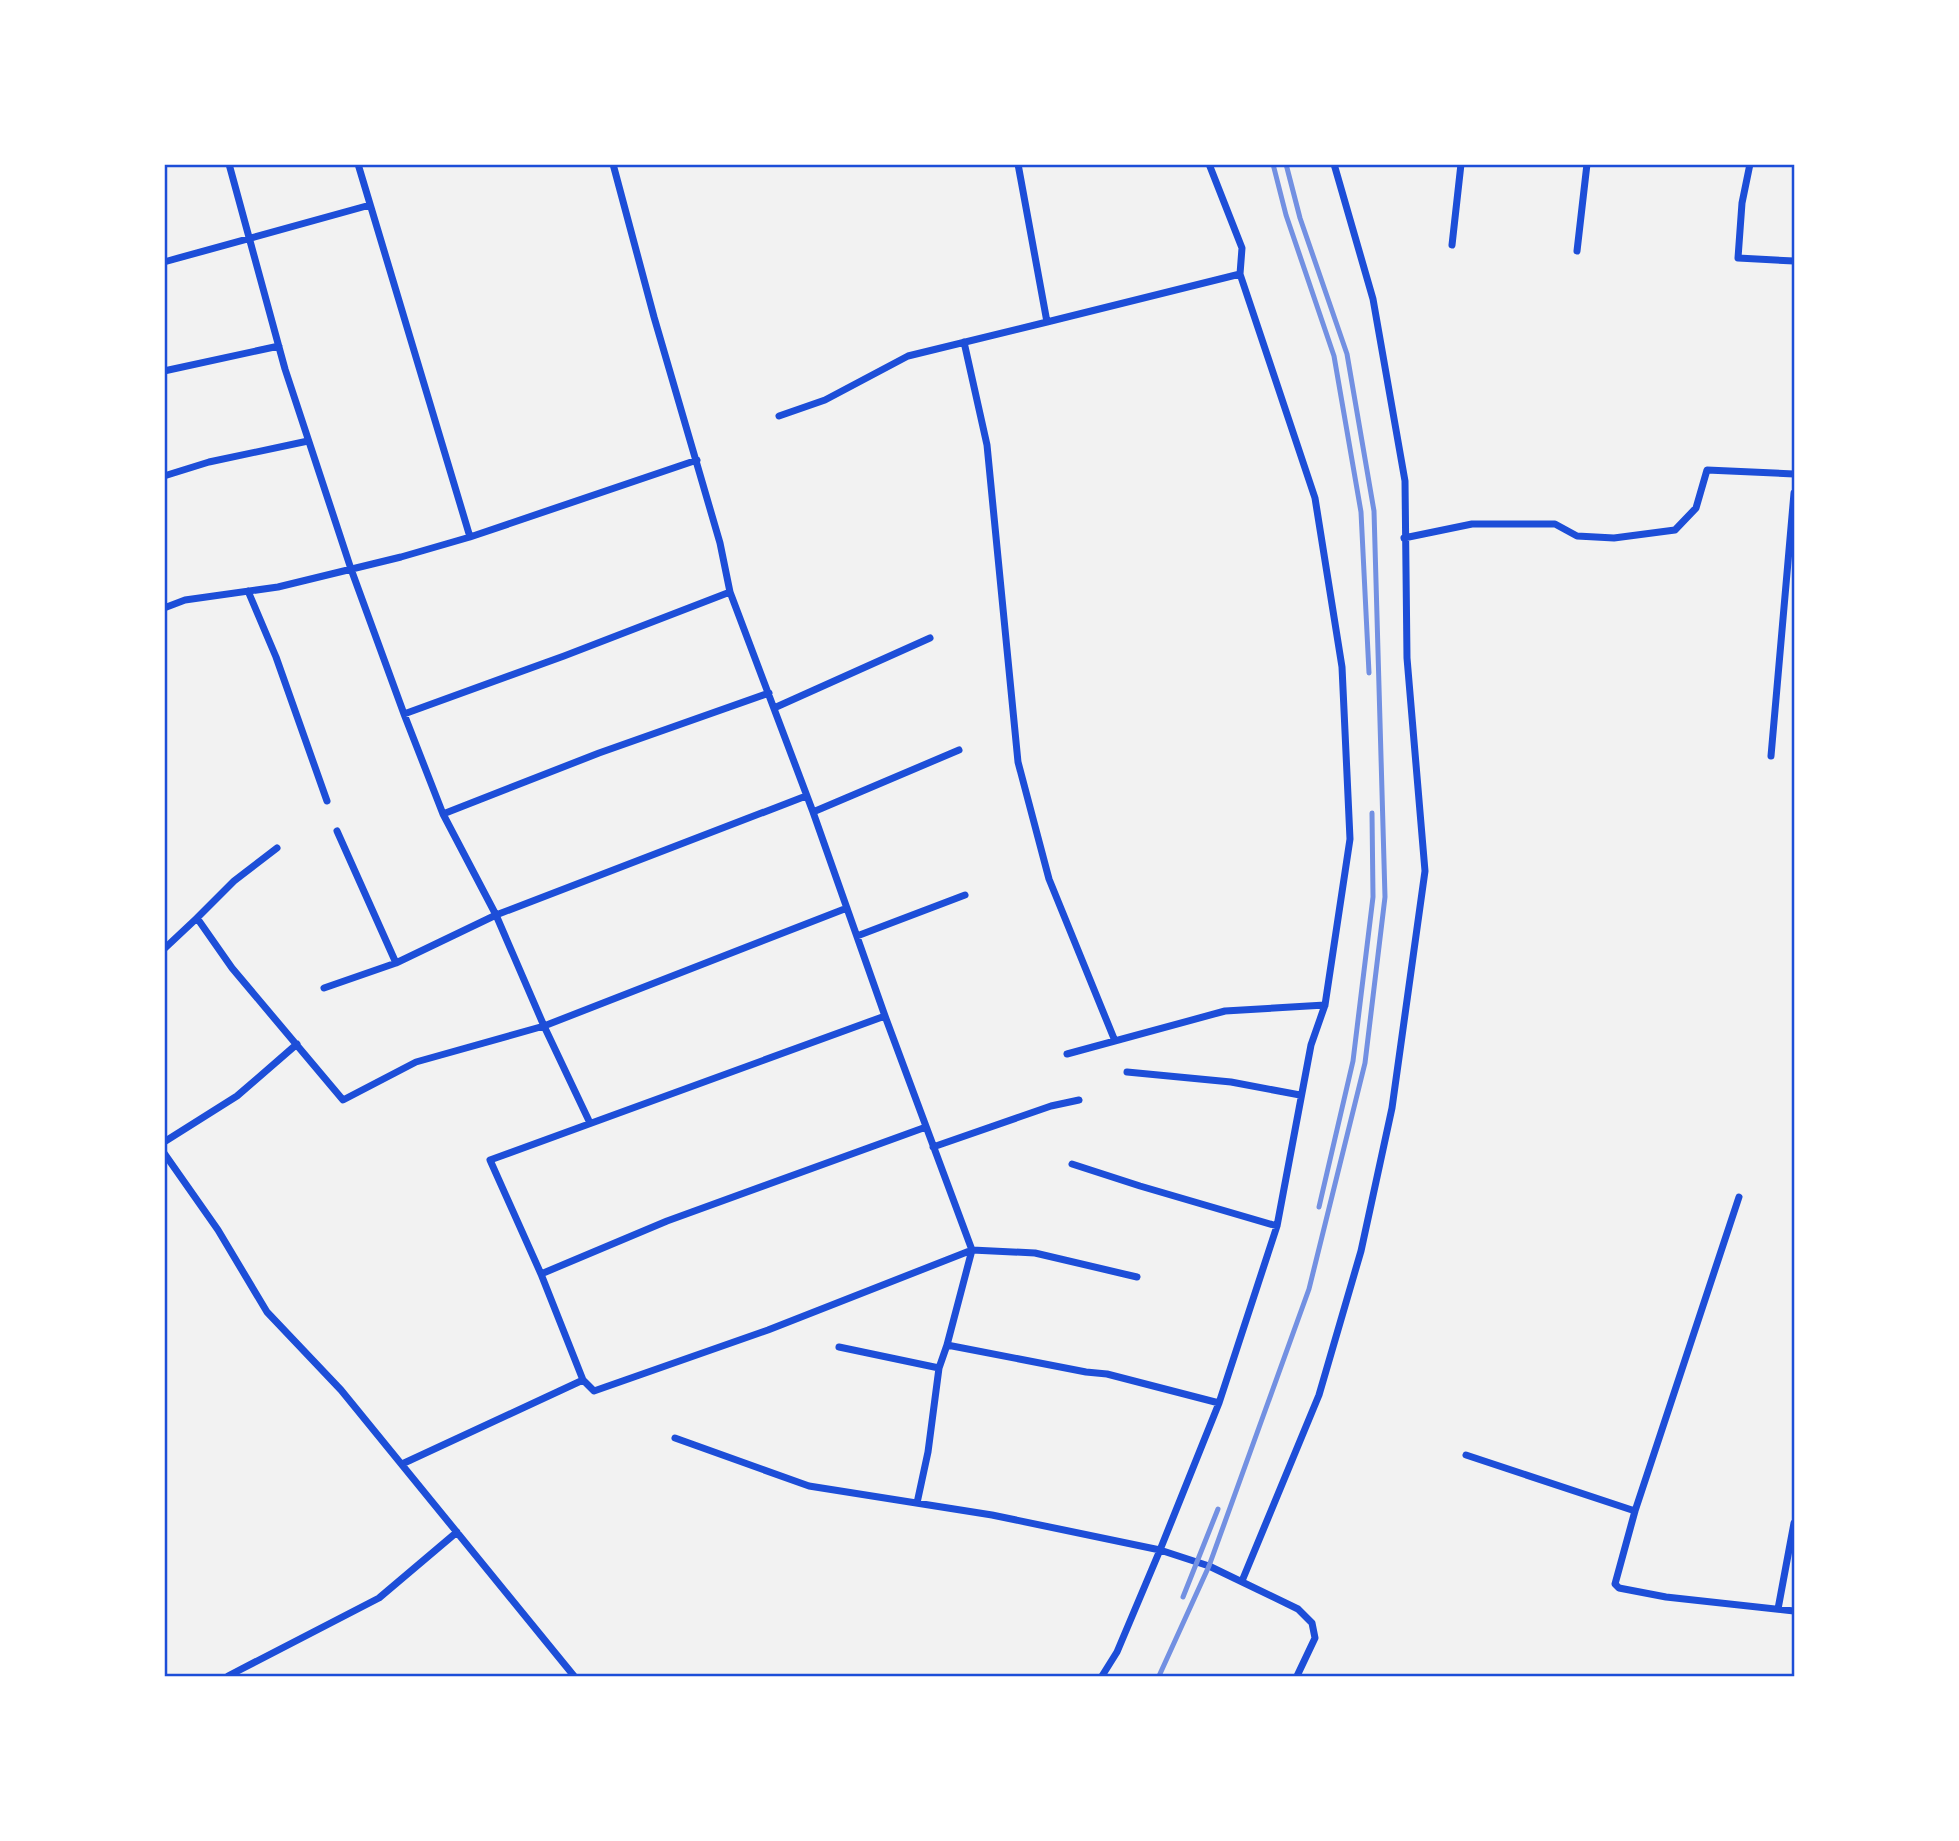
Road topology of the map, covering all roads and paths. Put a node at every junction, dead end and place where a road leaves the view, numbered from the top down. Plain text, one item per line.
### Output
1 (229, 164) edge
2 (358, 164) edge
3 (613, 164) edge
4 (1018, 164) edge
5 (1209, 164) edge
6 (1334, 164) edge
7 (1461, 164) edge
8 (1587, 164) edge
9 (1750, 164) edge
10 (370, 205) junction
11 (250, 236) junction
12 (1452, 245) dead end
13 (1577, 251) dead end
14 (1794, 261) edge
15 (164, 262) edge
16 (1240, 274) junction
17 (1047, 322) junction
18 (964, 342) junction
19 (279, 346) junction
20 (164, 371) edge
21 (779, 416) dead end
22 (308, 441) junction
23 (697, 460) junction
24 (1794, 474) edge
25 (164, 476) edge
26 (1794, 493) edge
27 (470, 537) junction
28 (1404, 538) junction
29 (351, 569) junction
30 (248, 591) junction
31 (730, 592) junction
32 (164, 608) edge
33 (930, 638) dead end
34 (769, 693) junction
35 (774, 708) junction
36 (404, 714) junction
37 (959, 750) dead end
38 (1771, 755) dead end
39 (806, 796) junction
40 (327, 801) dead end
41 (813, 812) junction
42 (443, 814) junction
43 (337, 831) dead end
44 (277, 848) dead end
45 (965, 895) dead end
46 (847, 908) junction
47 (496, 915) junction
48 (197, 918) junction
49 (857, 936) junction
50 (164, 949) edge
51 (396, 962) junction
52 (324, 988) dead end
53 (1325, 1005) junction
54 (884, 1016) junction
55 (544, 1026) junction
56 (1115, 1041) junction
57 (297, 1045) junction
58 (1067, 1054) dead end
59 (1127, 1072) dead end
60 (1300, 1095) junction
61 (1079, 1100) dead end
62 (590, 1123) junction
63 (926, 1127) junction
64 (164, 1142) edge
65 (933, 1147) junction
66 (164, 1153) edge
67 (1072, 1164) dead end
68 (1739, 1197) dead end
69 (1277, 1226) junction
70 (972, 1250) junction
71 (541, 1274) junction
72 (1137, 1277) dead end
73 (947, 1345) junction
74 (839, 1347) dead end
75 (939, 1368) junction
76 (583, 1380) junction
77 (1219, 1403) junction
78 (675, 1438) dead end
79 (1466, 1455) dead end
80 (402, 1464) junction
81 (917, 1503) junction
82 (1635, 1511) junction
83 (1794, 1523) edge
84 (457, 1532) junction
85 (1160, 1550) junction
86 (1242, 1581) junction
87 (1778, 1609) junction
88 (1794, 1611) edge
89 (228, 1676) edge
90 (574, 1676) edge
91 (1102, 1676) edge
92 (1297, 1676) edge

1 - 11 street
2 - 10 street
3 - 23 street
4 - 17 street
5 - 16 street
6 - 28 street
7 - 12 street
8 - 13 street
9 - 14 street
10 - 11 street
10 - 27 street
11 - 15 street
11 - 19 street
16 - 17 street
16 - 53 street
17 - 18 street
18 - 21 street
18 - 56 street
19 - 20 street
19 - 22 street
22 - 25 street
22 - 29 street
23 - 27 street
23 - 31 street
24 - 28 street
26 - 38 street
27 - 29 street
28 - 86 street
29 - 30 street
29 - 36 street
30 - 32 street
30 - 40 street
31 - 34 street
31 - 36 street
33 - 35 street
34 - 35 street
34 - 42 street
35 - 39 street
36 - 42 street
37 - 41 street
39 - 41 street
39 - 47 street
41 - 46 street
42 - 47 street
43 - 51 street
44 - 48 street
45 - 49 street
46 - 49 street
46 - 55 street
47 - 51 street
47 - 55 street
48 - 50 street
48 - 57 street
49 - 54 street
51 - 52 street
53 - 56 street
53 - 60 street
54 - 62 street
54 - 63 street
55 - 57 street
55 - 62 street
56 - 58 street
57 - 64 street
59 - 60 street
60 - 69 street
61 - 65 street
62 - 71 street
63 - 65 street
63 - 71 street
65 - 70 street
66 - 80 street
67 - 69 street
68 - 82 street
69 - 77 street
70 - 72 street
70 - 73 street
70 - 76 street
71 - 76 street
73 - 75 street
73 - 77 street
74 - 75 street
75 - 81 street
76 - 80 street
77 - 85 street
78 - 81 street
79 - 82 street
80 - 84 street
81 - 85 street
82 - 87 street
83 - 87 street
84 - 89 street
84 - 90 street
85 - 86 street
85 - 91 street
86 - 92 street
87 - 88 street

